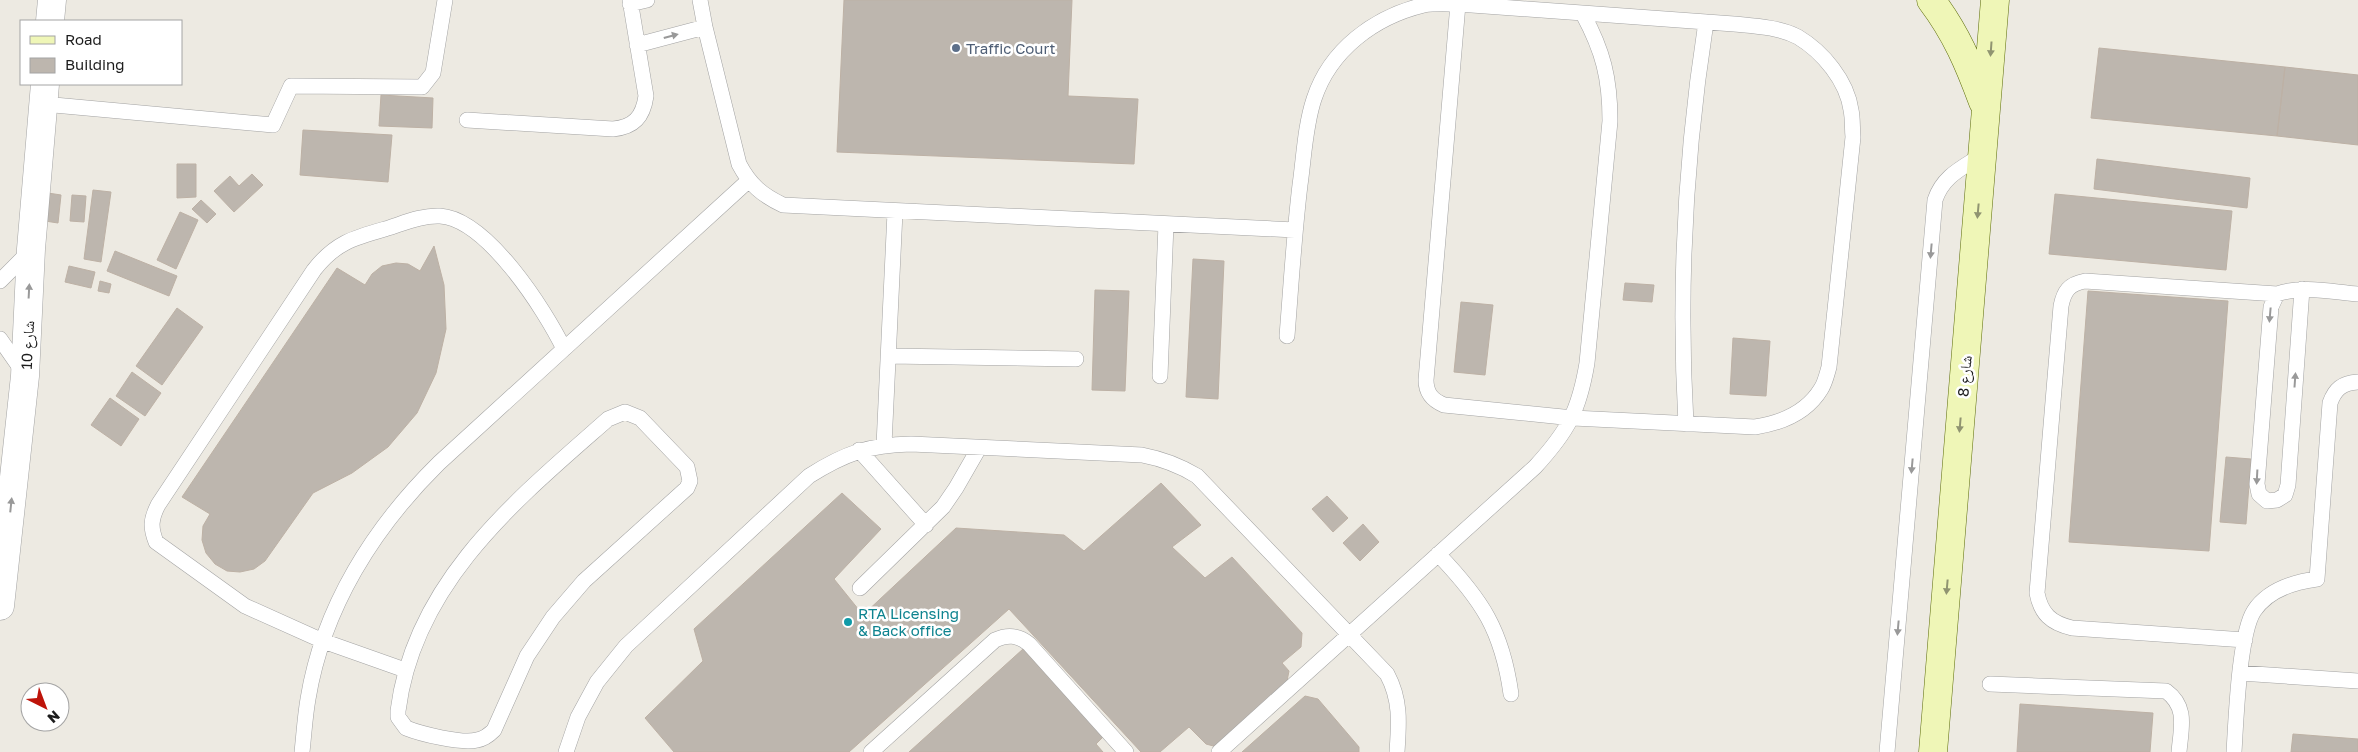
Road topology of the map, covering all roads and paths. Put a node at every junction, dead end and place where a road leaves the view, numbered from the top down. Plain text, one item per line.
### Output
1 (52, 0) edge
2 (445, 0) edge
3 (647, 0) edge
4 (700, 0) edge
5 (1930, 0) edge
6 (1995, 0) edge
7 (630, 2) edge
8 (1458, 4) junction
9 (1583, 14) junction
10 (50, 20) edge
11 (1706, 22) junction
12 (704, 28) junction
13 (638, 45) junction
14 (44, 94) edge
15 (1986, 110) junction
16 (467, 120) dead end
17 (1982, 156) junction
18 (748, 181) junction
19 (895, 212) junction
20 (1166, 224) junction
21 (1295, 230) junction
22 (31, 249) junction
23 (0, 281) edge
24 (2302, 289) junction
25 (2277, 294) junction
26 (2358, 294) edge
27 (1287, 336) dead end
28 (0, 339) edge
29 (564, 349) junction
30 (889, 356) junction
31 (1076, 359) dead end
32 (25, 376) junction
33 (1160, 376) dead end
34 (2358, 382) edge
35 (1573, 418) junction
36 (1686, 424) junction
37 (884, 445) junction
38 (979, 448) junction
39 (859, 450) junction
40 (926, 525) junction
41 (1438, 554) junction
42 (2, 575) edge
43 (860, 588) dead end
44 (0, 606) edge
45 (1350, 634) junction
46 (2246, 640) junction
47 (322, 641) junction
48 (405, 670) junction
49 (2240, 673) junction
50 (2358, 681) edge
51 (1990, 684) dead end
52 (1511, 694) dead end
53 (302, 752) edge
54 (566, 752) edge
55 (870, 752) edge
56 (1126, 752) edge
57 (1219, 752) edge
58 (1397, 752) edge
59 (1887, 752) edge
60 (1933, 752) edge
61 (2179, 752) edge
62 (2234, 752) edge

1 - 10 street
2 - 14 lane
3 - 7 lane
4 - 12 lane
5 - 15 street
6 -> 15 street, شارع 8
7 - 13 lane
8 - 9 lane
8 - 21 lane
8 - 35 lane
9 - 11 lane
9 - 35 lane
11 - 36 lane
11 - 36 lane
13 -> 12 lane
12 - 18 lane
13 - 16 lane
14 - 22 street, شارع 10
15 - 17 street, شارع 8
17 -> 59 lane
17 -> 60 street, شارع 8
18 - 19 lane
18 - 29 lane
19 - 20 lane
19 - 30 lane
20 - 21 lane
20 - 33 lane
21 - 27 lane
22 - 23 lane
32 -> 22 street, شارع 10
24 - 25 lane
25 -> 24 lane
24 - 26 lane
25 - 46 lane
28 - 32 lane
29 - 47 lane
29 - 47 lane
30 - 31 lane
30 - 37 lane
42 -> 32 street, شارع 10
34 - 46 lane
35 - 36 lane
35 - 41 lane
37 - 38 lane
37 - 39 lane
38 - 40 lane
38 - 45 lane
39 - 40 lane
39 - 54 lane
40 - 43 lane
41 - 45 lane
41 - 52 lane
42 - 44 street, شارع 10
45 - 57 lane
45 - 58 lane
46 - 49 lane
47 - 48 lane
47 - 53 lane
48 - 48 lane
49 - 50 lane
49 - 62 lane
51 - 61 lane
55 - 56 lane

